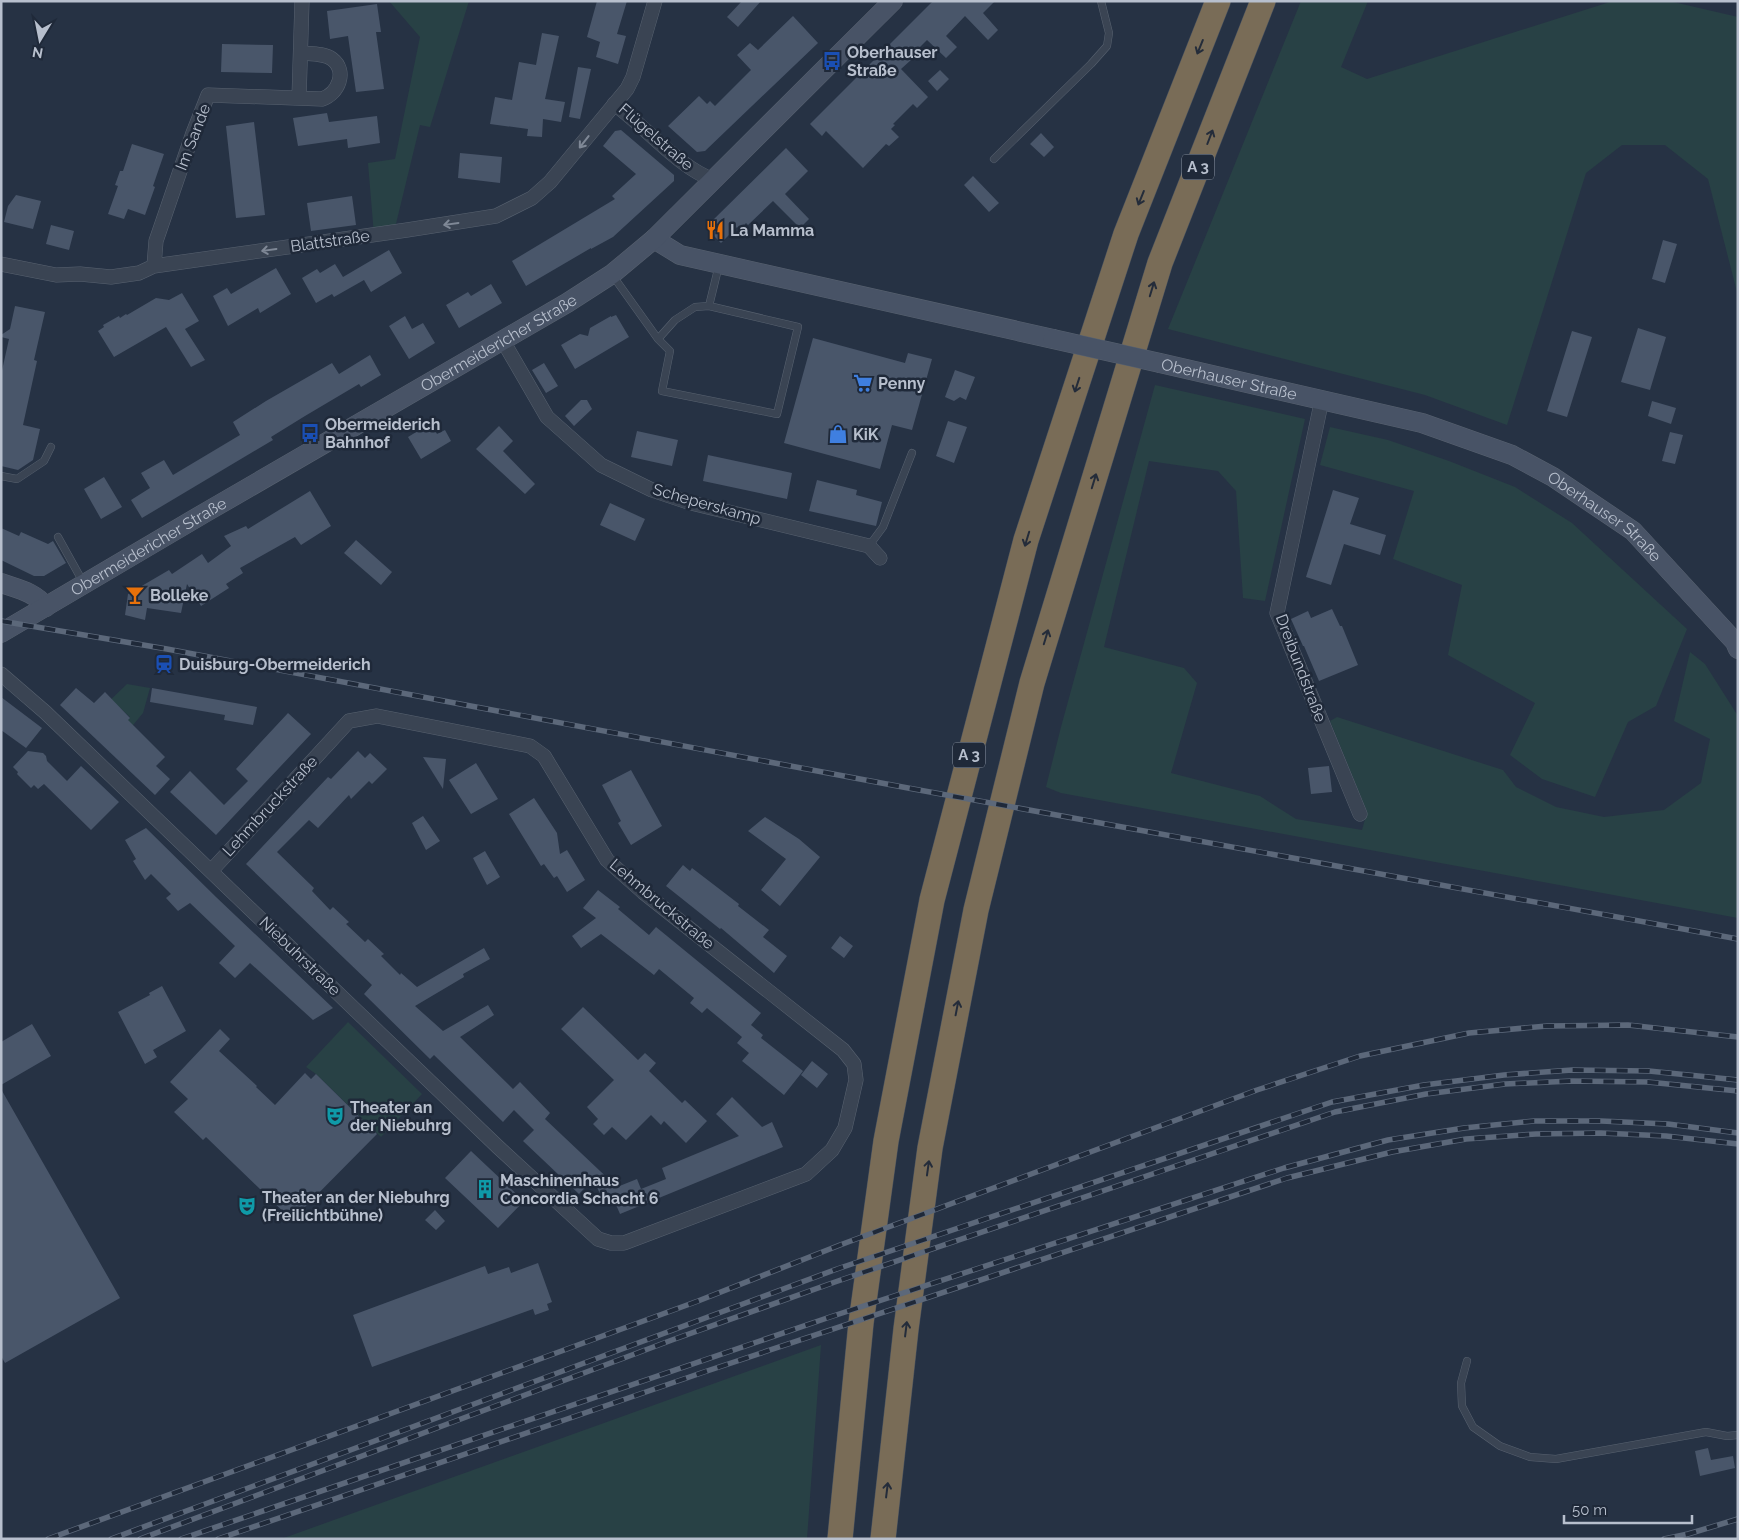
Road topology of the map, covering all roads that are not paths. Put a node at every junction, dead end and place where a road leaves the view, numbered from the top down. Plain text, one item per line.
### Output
1 (302, 1) edge
2 (655, 1) edge
3 (893, 1) edge
4 (1101, 1) edge
5 (1218, 1) edge
6 (1263, 1) edge
7 (301, 53) junction
8 (298, 98) junction
9 (614, 104) junction
10 (994, 159) dead end
11 (714, 180) junction
12 (654, 238) junction
13 (1, 264) edge
14 (720, 265) junction
15 (154, 266) junction
16 (612, 274) junction
17 (708, 306) junction
18 (658, 339) junction
19 (504, 341) junction
20 (1322, 400) junction
21 (51, 447) dead end
22 (912, 453) dead end
23 (1, 476) edge
24 (58, 537) dead end
25 (869, 546) junction
26 (880, 558) dead end
27 (1, 583) edge
28 (85, 585) junction
29 (46, 607) junction
30 (1, 633) edge
31 (1738, 649) edge
32 (1, 674) edge
33 (1360, 814) dead end
34 (211, 871) junction
35 (598, 1239) joint
36 (1467, 1361) dead end
37 (1738, 1435) edge
38 (840, 1539) edge
39 (883, 1539) edge

1 - 7 street
2 - 9 street, Flügelstraße
3 - 11 street, Obermeidericher Straße
4 - 10 lane
5 -> 38 highway, A 3
39 -> 6 highway, A 3
7 - 8 street
7 - 8 street, Im Sande
8 - 15 street, Im Sande
9 - 11 street, Flügelstraße
9 -> 15 street, Blattstraße
11 - 12 street, Obermeidericher Straße
12 - 14 street, Oberhauser Straße
12 - 16 street, Obermeidericher Straße
13 - 15 street, Blattstraße
14 - 17 lane
14 - 20 street, Oberhauser Straße, bridge
16 - 18 lane
16 - 19 street, Obermeidericher Straße
17 - 18 lane
17 - 18 lane
19 - 25 street, Scheperskamp
19 - 28 street, Obermeidericher Straße
20 - 31 street, Oberhauser Straße
20 - 33 street, Dreibundstraße
21 - 23 lane
22 - 25 lane
24 - 28 lane
25 - 26 street
27 - 29 street
28 - 29 street, Obermeidericher Straße
29 - 30 street, Obermeidericher Straße
32 - 34 street, Niebuhrstraße
34 - 35 street, Niebuhrstraße
34 - 35 street, Lehmbruckstraße
36 - 37 lane

